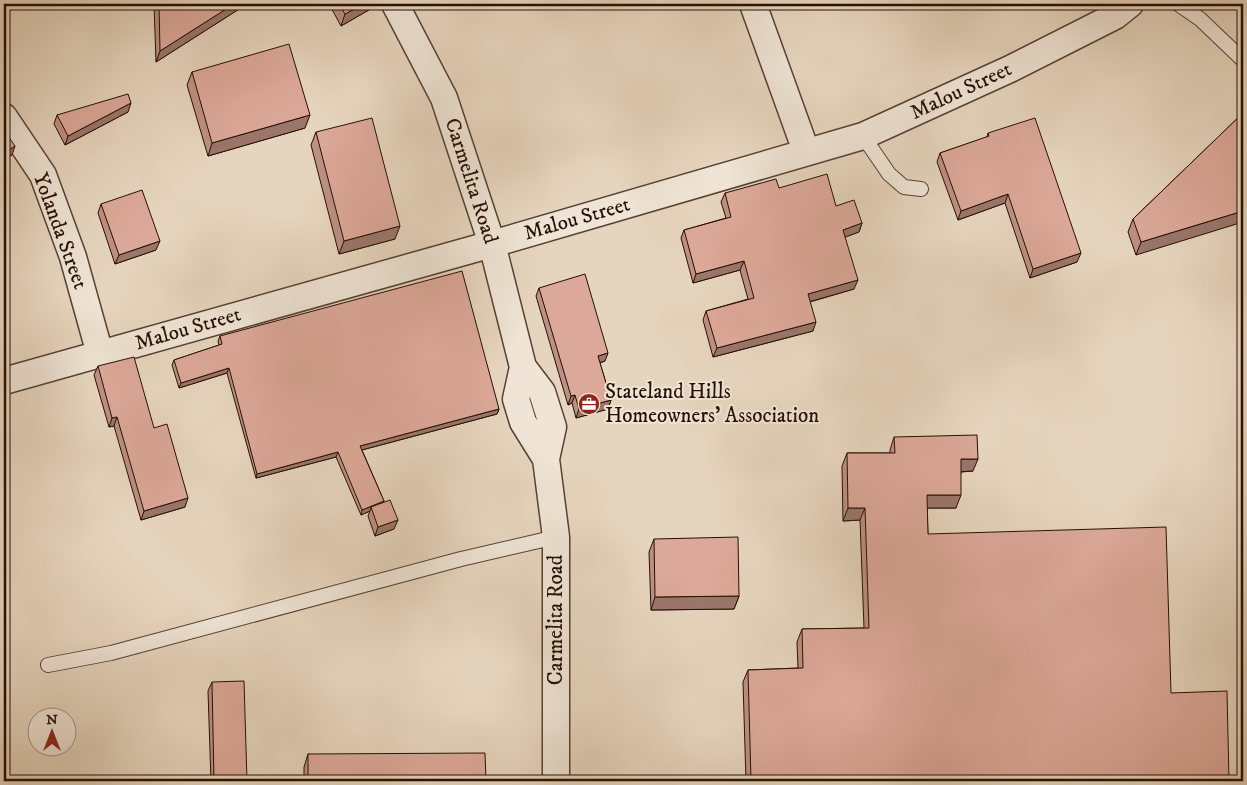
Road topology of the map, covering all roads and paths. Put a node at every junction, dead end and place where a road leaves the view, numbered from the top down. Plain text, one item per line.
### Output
1 (395, 4) edge
2 (753, 4) edge
3 (1130, 4) edge
4 (1178, 4) edge
5 (1243, 60) edge
6 (4, 117) edge
7 (863, 136) junction
8 (806, 151) junction
9 (921, 189) dead end
10 (492, 244) junction
11 (100, 354) junction
12 (4, 381) edge
13 (556, 537) junction
14 (48, 665) dead end
15 (556, 781) edge

1 - 10 street, Carmelita Road
2 - 8 street
3 - 7 street, Malou Street
4 - 5 lane
6 - 11 street, Yolanda Street
7 - 8 street, Malou Street
7 - 9 lane
8 - 10 street, Malou Street
10 - 11 street, Malou Street
10 - 13 street, Carmelita Road
11 - 12 street, Malou Street
13 - 14 lane
13 - 15 street, Carmelita Road

